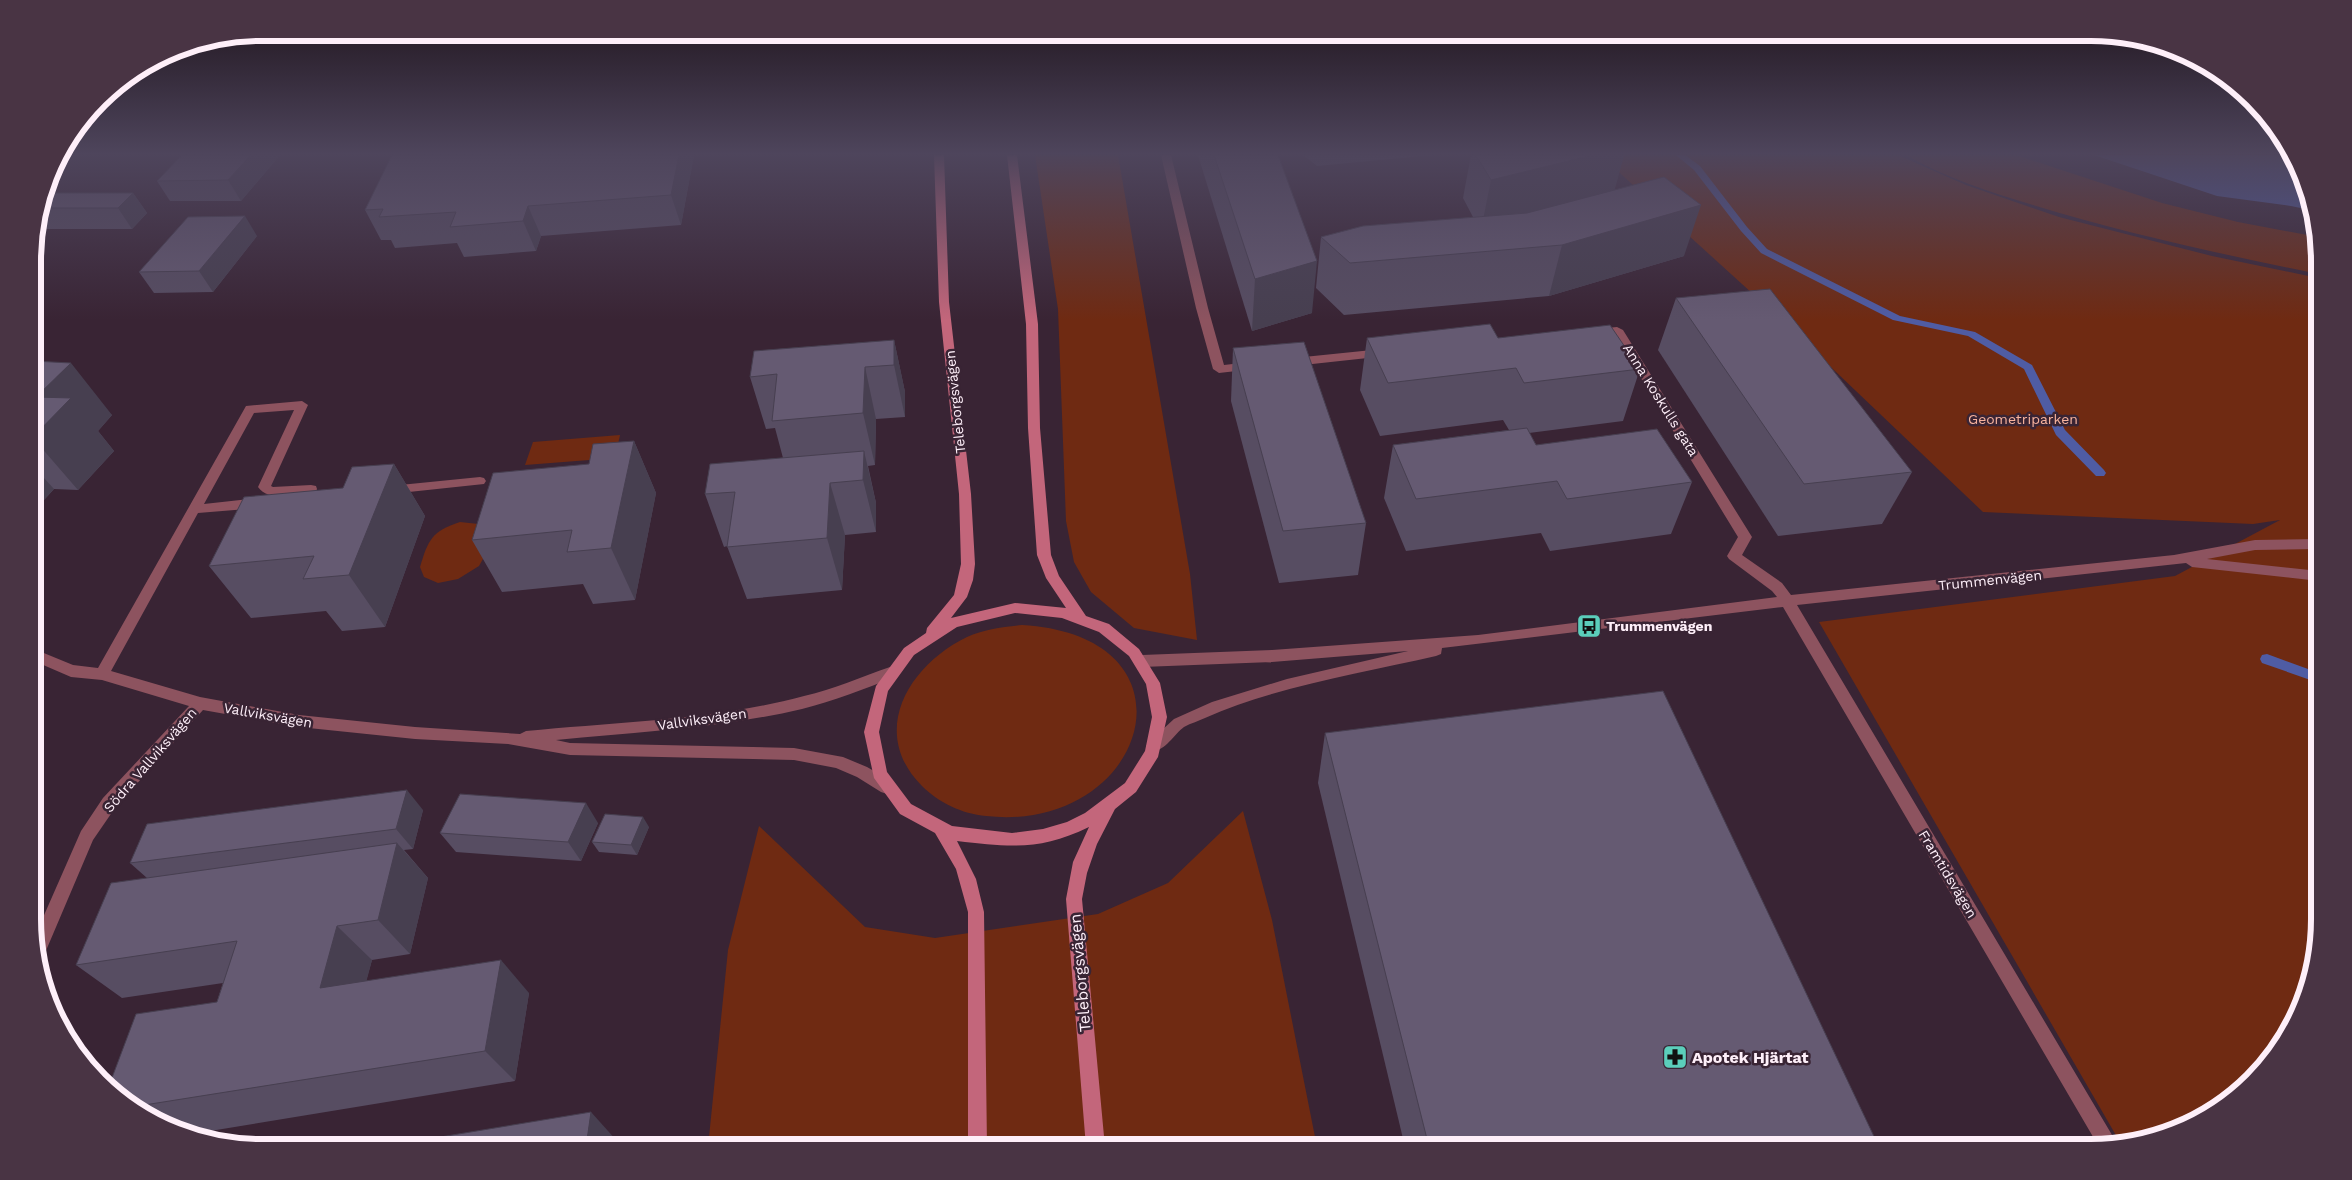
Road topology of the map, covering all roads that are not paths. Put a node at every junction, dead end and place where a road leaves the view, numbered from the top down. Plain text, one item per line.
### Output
1 (941, 210) edge
2 (1019, 210) edge
3 (1179, 210) edge
4 (1588, 333) edge
5 (1394, 352) edge
6 (1277, 363) edge
7 (1258, 365) edge
8 (480, 481) dead end
9 (311, 489) edge
10 (372, 492) edge
11 (323, 497) edge
12 (195, 509) junction
13 (2311, 544) edge
14 (2174, 560) junction
15 (2311, 575) edge
16 (1787, 601) junction
17 (1079, 616) junction
18 (928, 637) junction
19 (1478, 640) junction
20 (41, 658) edge
21 (1142, 661) junction
22 (890, 673) junction
23 (102, 674) junction
24 (200, 703) junction
25 (508, 738) junction
26 (1154, 746) junction
27 (887, 787) junction
28 (1108, 807) junction
29 (942, 830) junction
30 (42, 939) edge
31 (2104, 1138) edge
32 (977, 1139) edge
33 (1095, 1139) edge

1 - 18 main road, Teleborgsvägen
2 - 17 main road
3 - 7 street
4 - 16 street, Anna Koskulls gata
5 - 6 street
8 - 10 street
9 - 12 street
11 - 12 street
12 - 23 street
13 - 14 street, Trummenvägen
14 - 15 street, Trummenvägen
14 - 16 street, Trummenvägen
16 - 19 street, Trummenvägen
16 - 31 street, Framtidsvägen
17 - 18 main road
17 - 21 main road
18 - 22 main road
19 - 21 street, Trummenvägen
19 - 26 street, Trummenvägen
20 - 23 street, Vallviksvägen
21 - 26 main road
22 - 25 street, Vallviksvägen
22 - 27 main road
23 - 24 street, Vallviksvägen
24 - 25 street, Vallviksvägen
24 - 30 street, Södra Vallviksvägen
25 - 27 street, Vallviksvägen
26 - 28 main road
27 - 29 main road
28 - 29 main road
28 - 33 main road, Teleborgsvägen
29 - 32 main road

